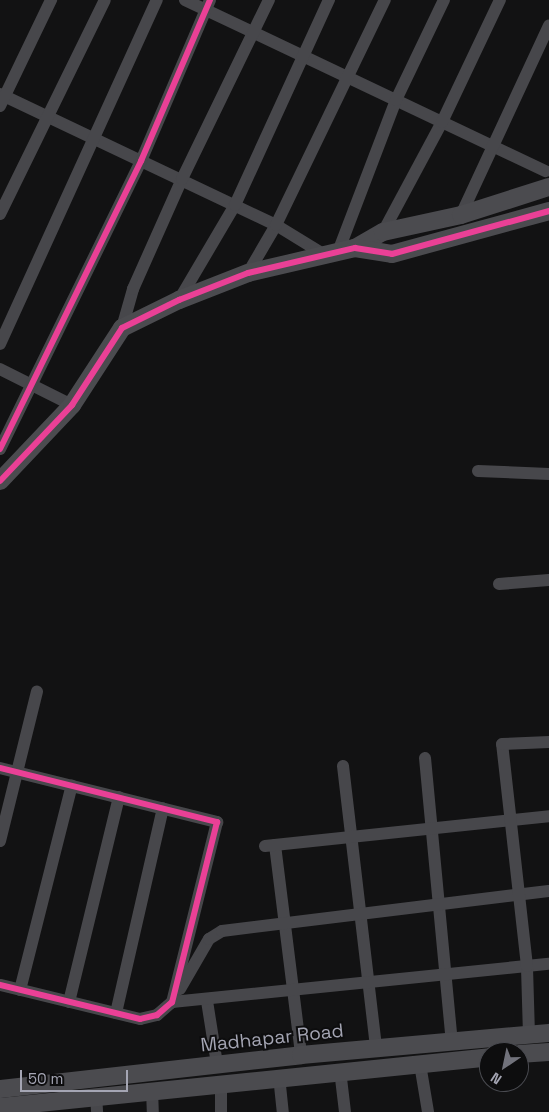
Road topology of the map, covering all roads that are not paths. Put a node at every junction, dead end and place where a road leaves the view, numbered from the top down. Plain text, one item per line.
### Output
1 (51, 0) edge
2 (106, 0) edge
3 (157, 0) edge
4 (185, 0) edge
5 (269, 0) edge
6 (329, 0) edge
7 (385, 0) edge
8 (444, 0) edge
9 (500, 0) edge
10 (207, 5) edge
11 (549, 25) edge
12 (254, 33) junction
13 (304, 57) junction
14 (347, 77) junction
15 (2, 99) edge
16 (396, 100) junction
17 (50, 117) junction
18 (442, 122) junction
19 (92, 137) junction
20 (493, 146) junction
21 (141, 161) junction
22 (544, 177) edge
23 (182, 179) junction
24 (235, 205) junction
25 (549, 211) edge
26 (0, 214) edge
27 (461, 214) junction
28 (276, 225) junction
29 (383, 232) junction
30 (339, 252) junction
31 (248, 273) junction
32 (179, 300) junction
33 (122, 328) junction
34 (0, 344) edge
35 (0, 369) edge
36 (34, 384) junction
37 (72, 405) junction
38 (0, 449) edge
39 (478, 471) dead end
40 (549, 474) edge
41 (0, 481) edge
42 (549, 580) edge
43 (500, 584) dead end
44 (36, 692) dead end
45 (549, 742) edge
46 (425, 758) dead end
47 (343, 766) dead end
48 (0, 768) edge
49 (17, 772) junction
50 (72, 786) junction
51 (119, 797) junction
52 (163, 808) junction
53 (549, 816) edge
54 (508, 820) junction
55 (431, 829) junction
56 (353, 837) junction
57 (0, 841) edge
58 (549, 892) edge
59 (518, 895) junction
60 (439, 905) junction
61 (362, 914) junction
62 (282, 924) junction
63 (549, 964) edge
64 (527, 966) junction
65 (447, 974) junction
66 (368, 983) junction
67 (0, 985) edge
68 (20, 990) junction
69 (291, 992) junction
70 (207, 1001) junction
71 (69, 1002) junction
72 (172, 1002) junction
73 (116, 1013) junction
74 (549, 1033) edge
75 (529, 1035) junction
76 (452, 1042) junction
77 (376, 1049) junction
78 (549, 1052) edge
79 (529, 1053) edge
80 (301, 1055) junction
81 (479, 1058) edge
82 (217, 1064) junction
83 (420, 1064) junction
84 (340, 1070) junction
85 (278, 1076) junction
86 (221, 1082) junction
87 (0, 1089) edge
88 (152, 1089) junction
89 (96, 1104) edge
90 (0, 1107) edge
91 (42, 1107) edge
92 (154, 1112) edge
93 (221, 1112) edge
94 (283, 1112) edge
95 (346, 1112) edge
96 (428, 1112) edge

1 - 15 street
2 - 17 street
3 - 19 street
4 - 10 street
5 - 12 street
6 - 13 street
7 - 14 street
8 - 16 street
9 - 18 street
10 - 12 street
10 - 21 street
11 - 20 street
12 - 13 street
12 - 23 street
13 - 14 street
13 - 24 street
14 - 16 street
14 - 28 street
15 - 17 street
16 - 18 street
16 - 30 street
17 - 19 street
17 - 26 street
18 - 20 street
18 - 29 street
19 - 21 street
19 - 34 street
20 - 22 street
20 - 27 street
21 - 23 street
21 - 36 street
22 - 27 main road
23 - 24 street
23 - 33 street
24 - 28 street
24 - 32 street
25 - 30 main road
27 - 29 main road
28 - 30 street
28 - 31 street
29 - 30 main road
30 - 31 main road
31 - 32 main road
32 - 33 main road
33 - 37 main road
35 - 36 street
36 - 37 street
36 - 38 street
37 - 41 main road
39 - 40 street
42 - 43 street
44 - 49 street
45 - 54 street
46 - 55 street
47 - 56 street
48 - 49 street
49 - 50 street
49 - 57 street
50 - 51 street
50 - 68 street
51 - 52 street
51 - 71 street
52 - 72 street
52 - 73 street
53 - 54 street
54 - 55 street
54 - 59 street
55 - 56 street
55 - 60 street
56 - 61 street
56 - 62 street
58 - 59 street
59 - 60 street
59 - 64 street
60 - 61 street
60 - 65 street
61 - 62 street
61 - 66 street
62 - 69 street
62 - 72 street
63 - 64 street
64 - 65 street
64 - 75 street
65 - 66 street
65 - 76 street
66 - 69 street
66 - 77 street
67 - 68 street
68 - 71 street
69 - 70 street
69 - 80 street
70 - 72 street
70 - 82 street
71 - 73 street
72 - 73 street
74 - 75 main road, Madhapar Road
75 - 76 main road, Madhapar Road
76 - 77 main road, Madhapar Road
77 - 80 main road, Madhapar Road
78 - 79 main road
80 - 82 main road, Madhapar Road
81 - 83 main road, Madhapar Road
82 - 87 main road, Madhapar Road
83 - 84 main road, Madhapar Road
83 - 96 street
84 - 85 main road, Madhapar Road
84 - 95 street
85 - 86 main road, Madhapar Road
85 - 94 street
86 - 88 main road, Madhapar Road
86 - 93 street
88 - 89 main road, Madhapar Road
88 - 92 street
89 - 91 main road, Madhapar Road
90 - 91 main road, Madhapar Road

